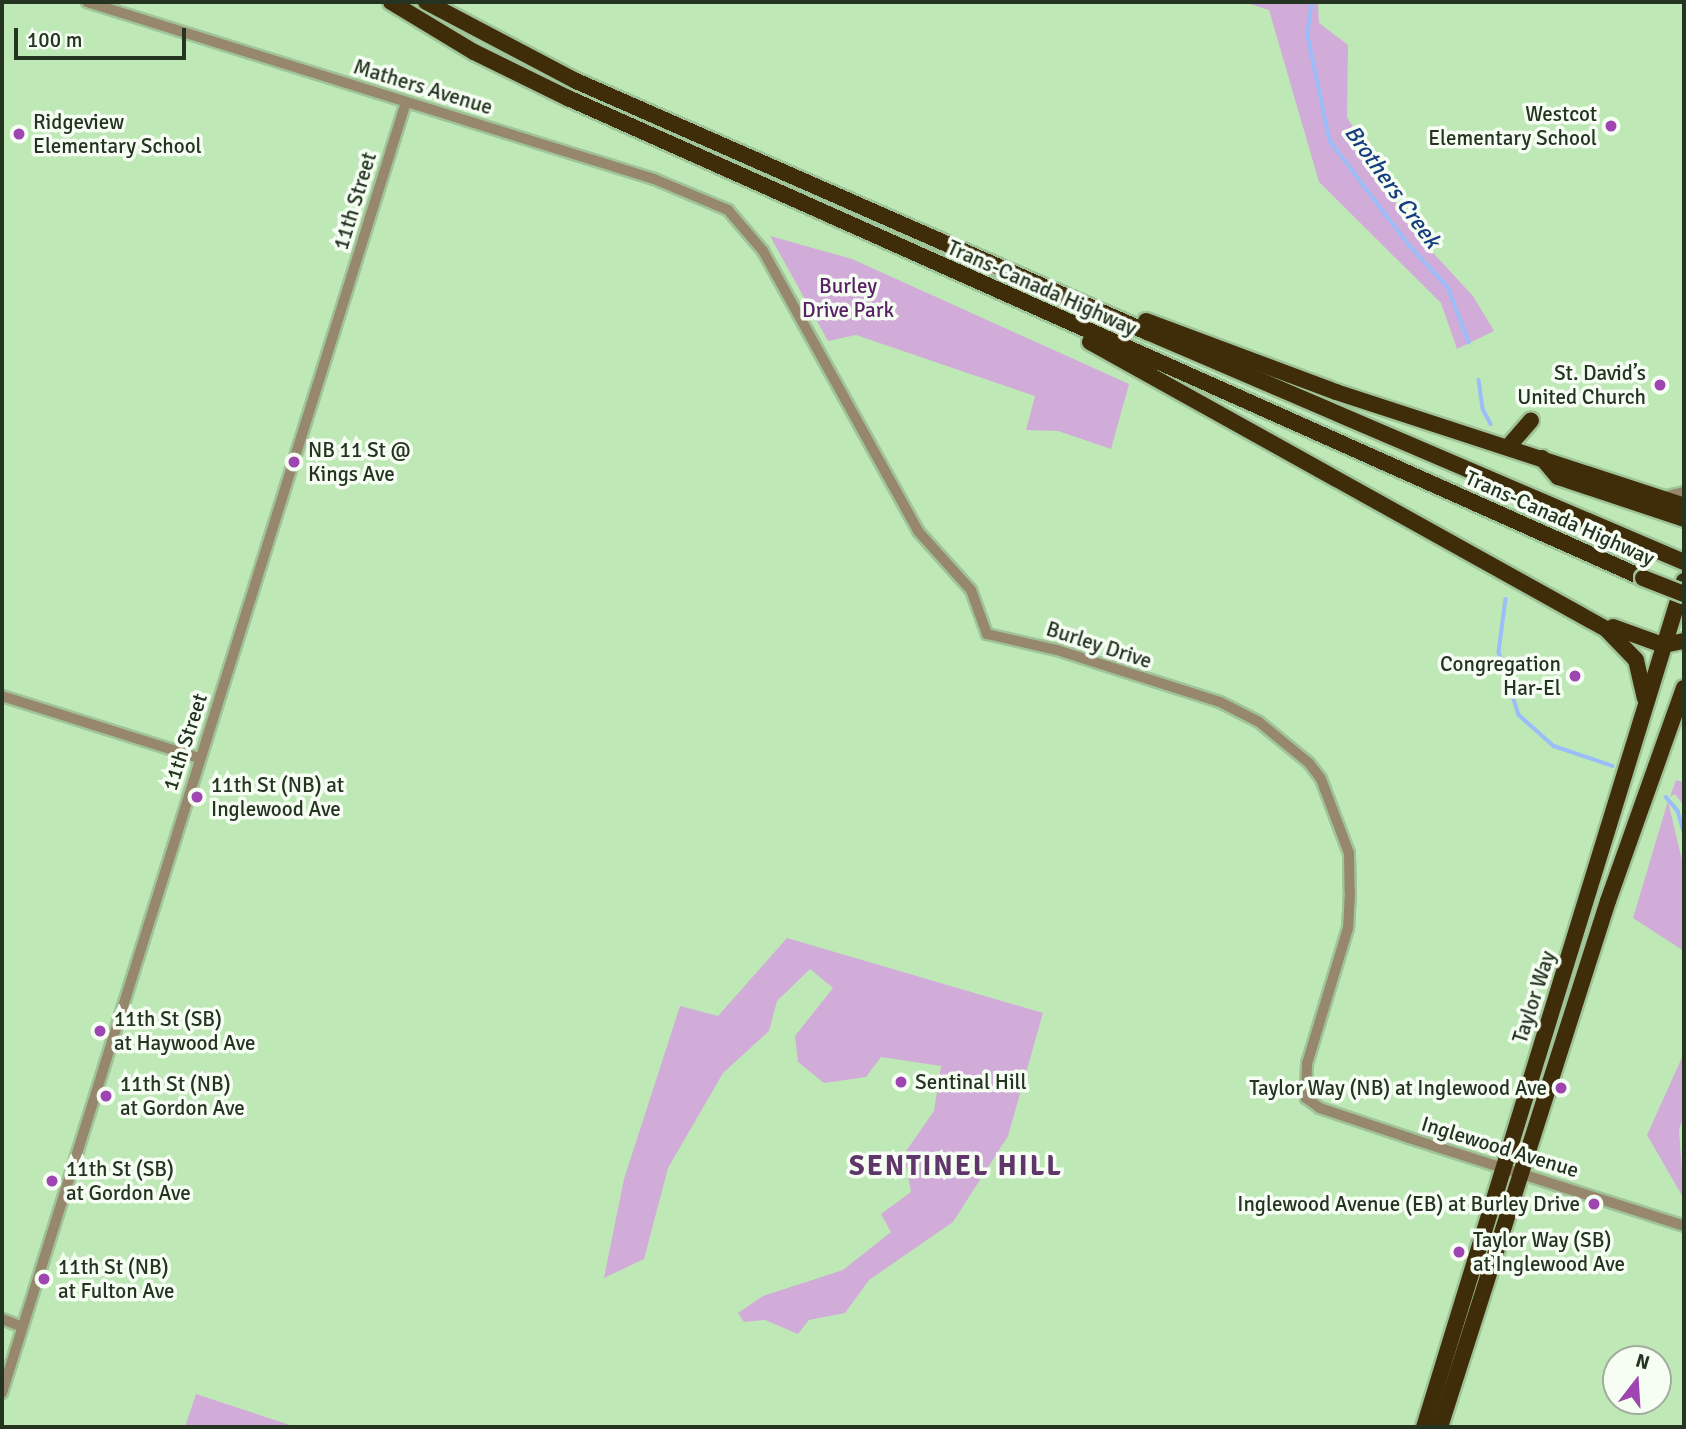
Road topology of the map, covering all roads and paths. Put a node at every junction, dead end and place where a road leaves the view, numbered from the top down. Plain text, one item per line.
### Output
1 (87, 2) edge
2 (391, 2) edge
3 (426, 2) edge
4 (406, 103) junction
5 (740, 223) joint
6 (945, 241) junction
7 (1018, 300) junction
8 (1531, 421) dead end
9 (1508, 447) junction
10 (1542, 458) junction
11 (1684, 492) edge
12 (1661, 498) junction
13 (1684, 506) edge
14 (1684, 519) edge
15 (1684, 562) edge
16 (1684, 581) edge
17 (1684, 594) edge
18 (1563, 605) junction
19 (1674, 615) junction
20 (1683, 643) edge
21 (1663, 645) junction
22 (1684, 688) edge
23 (2, 696) edge
24 (1645, 707) junction
25 (1684, 720) edge
26 (200, 758) junction
27 (1654, 773) junction
28 (1306, 1098) joint
29 (1502, 1168) junction
30 (1519, 1173) junction
31 (1684, 1226) edge
32 (2, 1319) edge
33 (23, 1327) junction
34 (2, 1393) edge
35 (1424, 1427) edge
36 (1440, 1427) edge

1 - 4 street, Mathers Avenue
2 - 7 highway, Trans-Canada Highway
3 - 6 highway, Trans-Canada Highway
4 - 5 street, Mathers Avenue
4 - 26 street, 11th Street
5 - 28 street, Burley Drive
6 - 9 highway
6 - 15 highway, Trans-Canada Highway
7 - 17 highway, Trans-Canada Highway, bridge
7 - 18 highway
8 - 9 highway
9 - 10 highway
10 - 12 highway
10 - 14 highway
11 - 12 street
12 - 13 highway
16 - 19 highway, Taylor Way
18 - 21 highway
18 - 24 highway
19 - 20 highway
19 - 21 highway, Taylor Way
20 - 21 highway
21 - 24 highway, Taylor Way
22 - 27 highway, Taylor Way
23 - 26 street
24 - 29 highway, Taylor Way
25 - 27 highway
26 - 33 street, 11th Street
27 - 30 highway, Taylor Way
28 - 29 street, Inglewood Avenue
29 - 30 street, Inglewood Avenue
29 - 35 highway, Taylor Way
30 - 31 street, Inglewood Avenue
30 - 36 highway, Taylor Way
32 - 33 street
33 - 34 street, 11th Street

